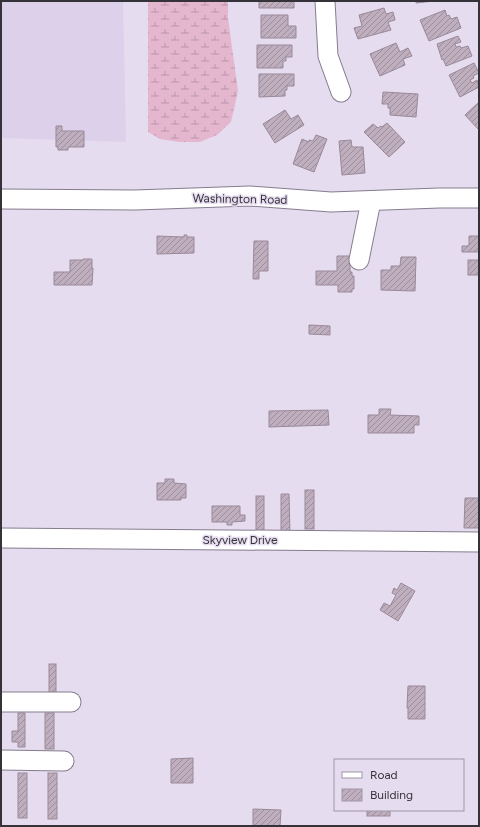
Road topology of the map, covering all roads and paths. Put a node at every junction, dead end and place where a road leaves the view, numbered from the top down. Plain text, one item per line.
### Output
1 (325, 1) edge
2 (341, 92) dead end
3 (479, 198) edge
4 (1, 199) edge
5 (371, 201) junction
6 (359, 260) dead end
7 (1, 538) edge
8 (479, 542) edge
9 (1, 702) edge
10 (71, 702) dead end
11 (1, 760) edge
12 (64, 761) dead end

1 - 2 street
3 - 5 street, Washington Road
4 - 5 street, Washington Road
5 - 6 street
7 - 8 street, Skyview Drive
9 - 10 street
11 - 12 street

